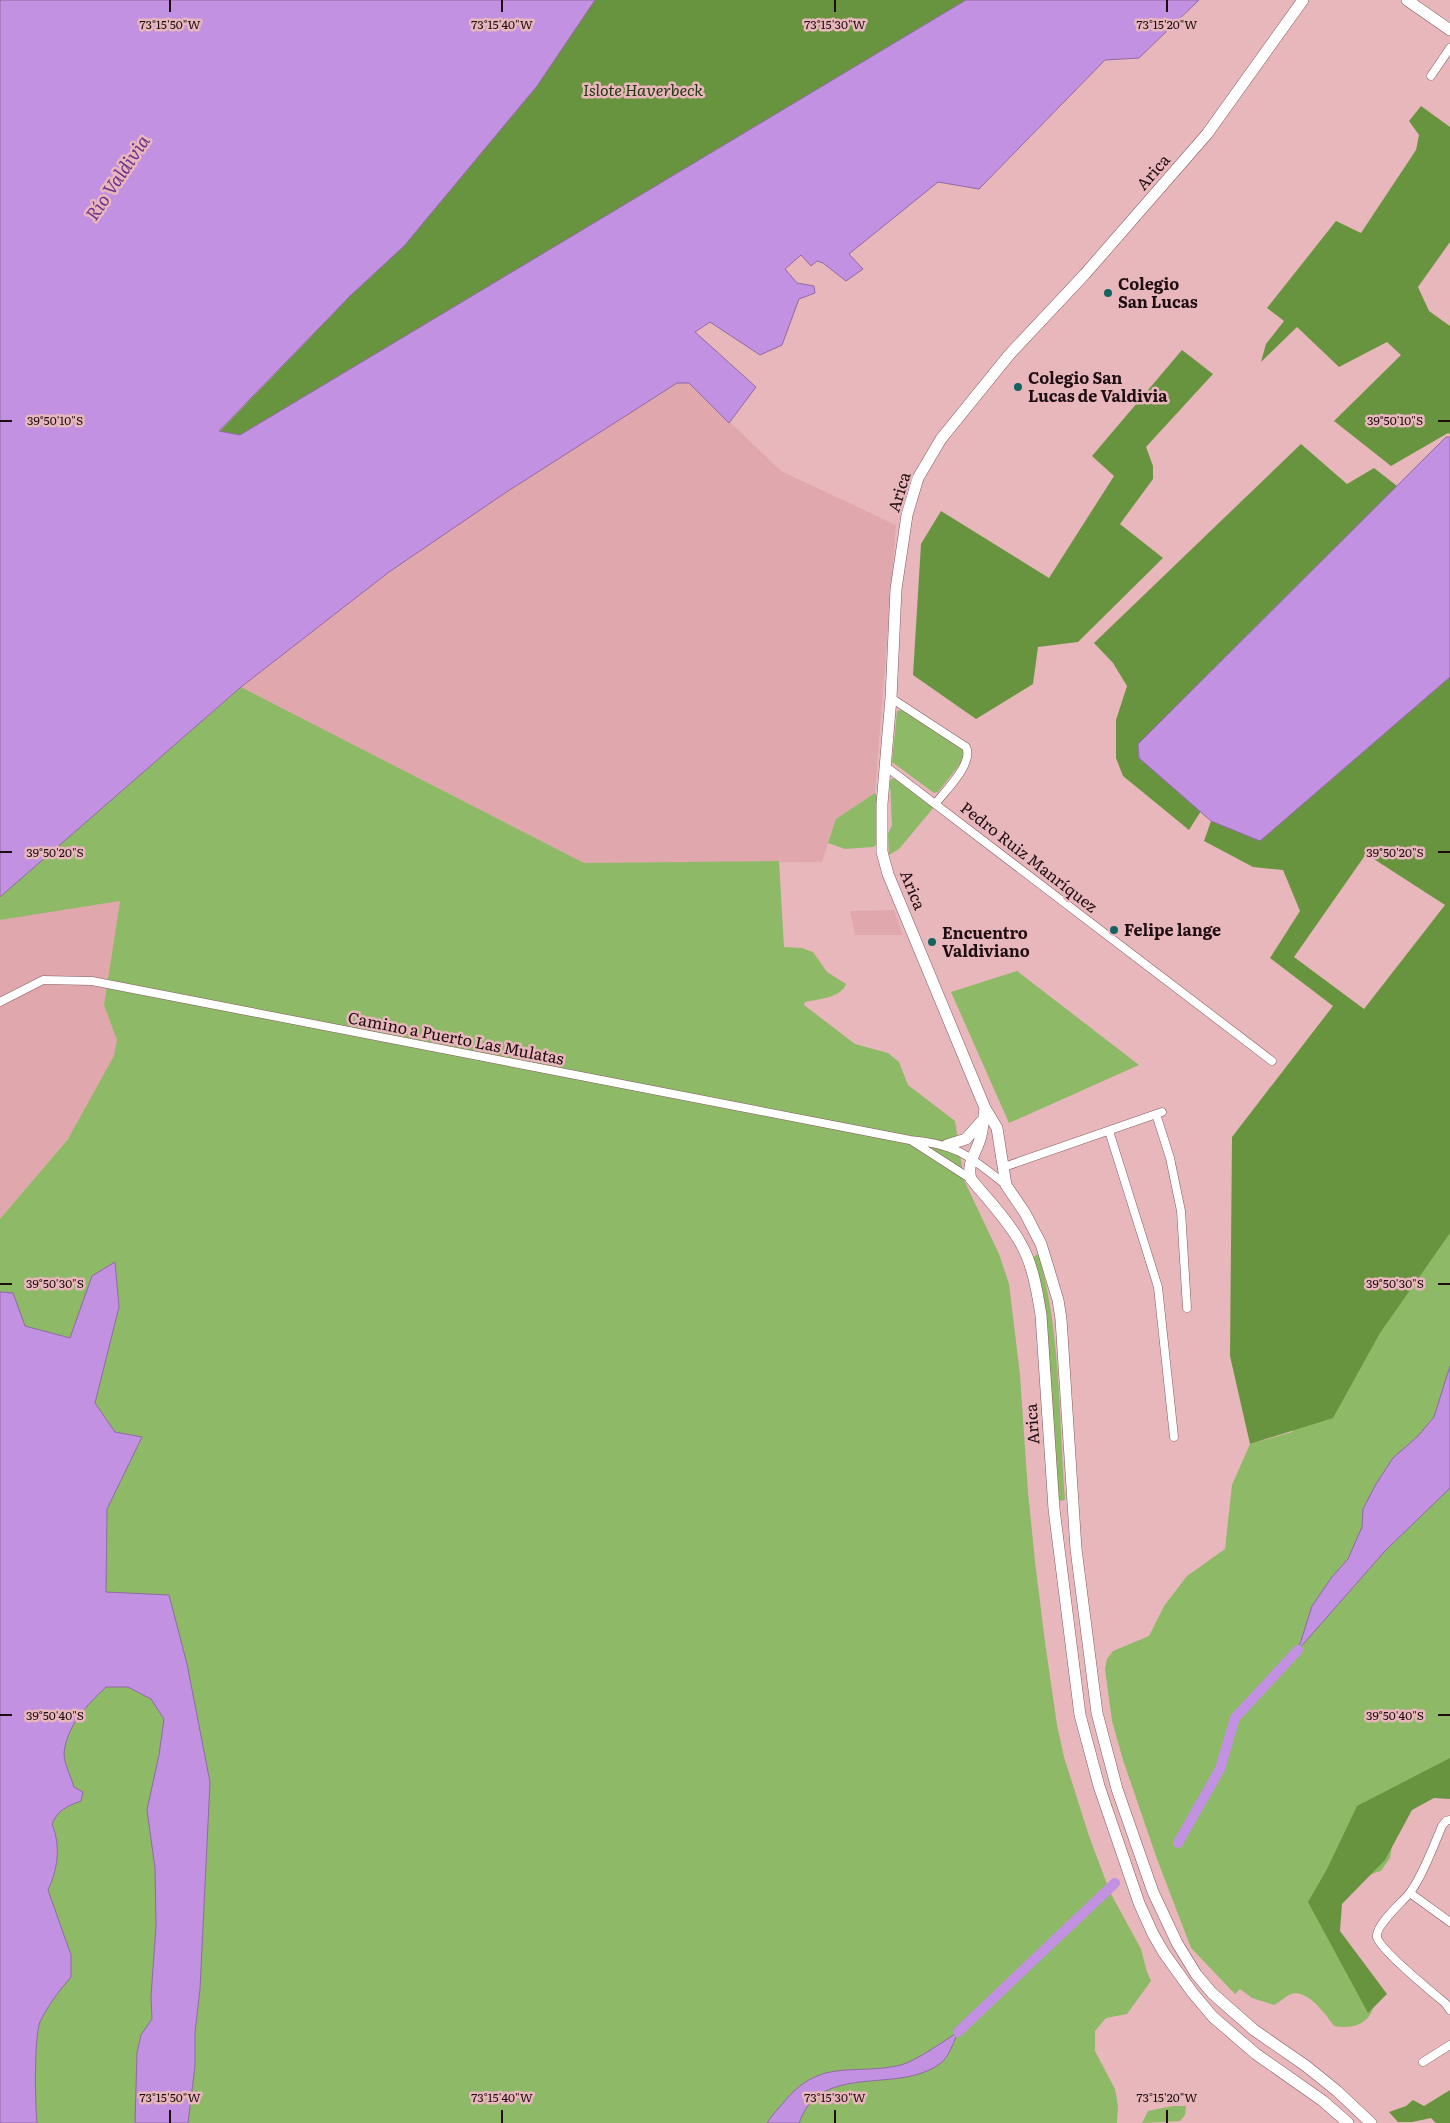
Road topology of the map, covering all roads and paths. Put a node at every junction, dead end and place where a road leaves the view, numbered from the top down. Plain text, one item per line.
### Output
1 (1303, 0) edge
2 (1407, 0) edge
3 (1450, 30) edge
4 (1450, 48) edge
5 (1431, 76) dead end
6 (891, 698) junction
7 (884, 765) junction
8 (936, 803) junction
9 (0, 1002) edge
10 (1272, 1061) dead end
11 (985, 1113) junction
12 (1109, 1132) junction
13 (910, 1140) junction
14 (947, 1145) junction
15 (972, 1158) junction
16 (1004, 1167) junction
17 (971, 1179) junction
18 (1006, 1185) junction
19 (1187, 1308) dead end
20 (1174, 1437) dead end
21 (1450, 1820) edge
22 (1410, 1893) junction
23 (1450, 1922) edge
24 (1450, 2010) edge
25 (1450, 2045) edge
26 (1423, 2062) dead end
27 (1348, 2123) edge
28 (1371, 2123) edge

1 - 6 main road, Arica
2 - 3 main road
4 - 5 street
6 - 7 main road, Arica
6 - 8 street, Pedro Ruiz Manríquez
7 - 8 street, Pedro Ruiz Manríquez
7 - 11 main road, Arica
8 - 10 street, Pedro Ruiz Manríquez
9 - 13 street, Camino a Puerto Las Mulatas
11 - 14 main road
11 - 15 main road
11 - 16 main road, Arica
12 - 16 street
12 - 19 street
12 - 20 street
13 - 14 street, Camino a Puerto Las Mulatas
13 - 17 street, Camino a Puerto Las Mulatas
14 - 15 street, Camino a Puerto Las Mulatas
15 - 17 main road
15 - 18 street, Camino a Puerto Las Mulatas
16 - 18 main road, Arica
17 - 27 main road, Arica
18 - 28 main road, Arica
21 - 22 street
22 - 23 street
22 - 24 street
25 - 26 street

